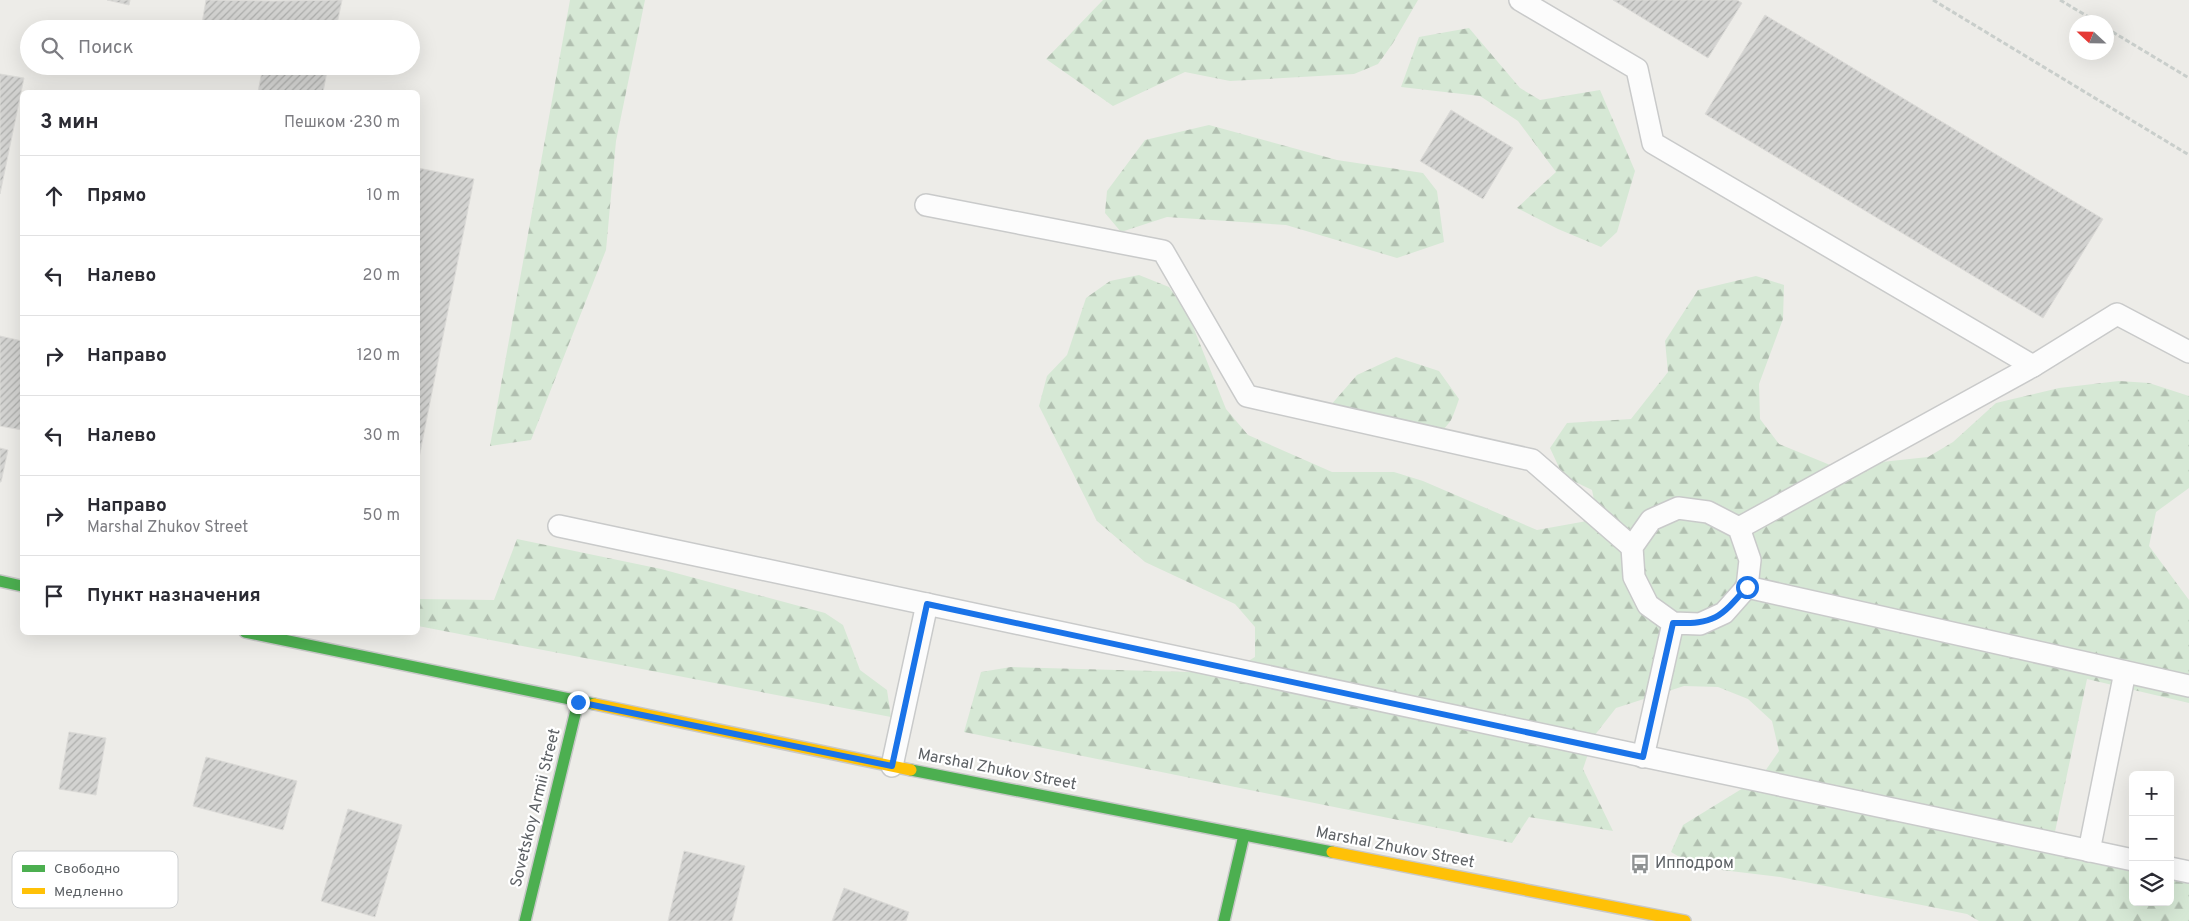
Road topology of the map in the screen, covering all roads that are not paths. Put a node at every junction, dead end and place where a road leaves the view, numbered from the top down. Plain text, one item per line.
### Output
1 (1520, 0) edge
2 (926, 204) dead end
3 (2189, 352) edge
4 (2033, 366) junction
5 (560, 526) dead end
6 (1738, 528) junction
7 (1632, 547) junction
8 (0, 581) edge
9 (20, 586) edge
10 (1747, 587) junction
11 (927, 604) junction
12 (1673, 623) junction
13 (259, 635) edge
14 (2125, 672) junction
15 (2189, 686) edge
16 (578, 702) junction
17 (1643, 757) junction
18 (892, 766) junction
19 (1244, 835) junction
20 (2089, 851) junction
21 (2129, 859) edge
22 (2174, 869) edge
23 (2189, 872) edge
24 (525, 921) edge
25 (1224, 921) edge
26 (1685, 921) edge

1 - 4 lane
2 - 7 lane
3 - 4 lane
4 - 6 lane
5 - 11 lane
6 - 7 lane
6 - 10 lane
7 - 12 lane
8 - 9 main road
10 - 12 lane
10 - 14 lane
11 - 17 lane
11 - 18 lane
12 - 17 lane
13 - 16 main road, Marshal Zhukov Street
14 - 15 lane
14 - 20 lane
16 - 18 main road, Marshal Zhukov Street
16 - 24 main road, Sovetskoy Armii Street
17 - 20 lane
18 - 19 main road, Marshal Zhukov Street
19 - 25 main road
19 - 26 main road, Marshal Zhukov Street
20 - 21 lane
22 - 23 lane

